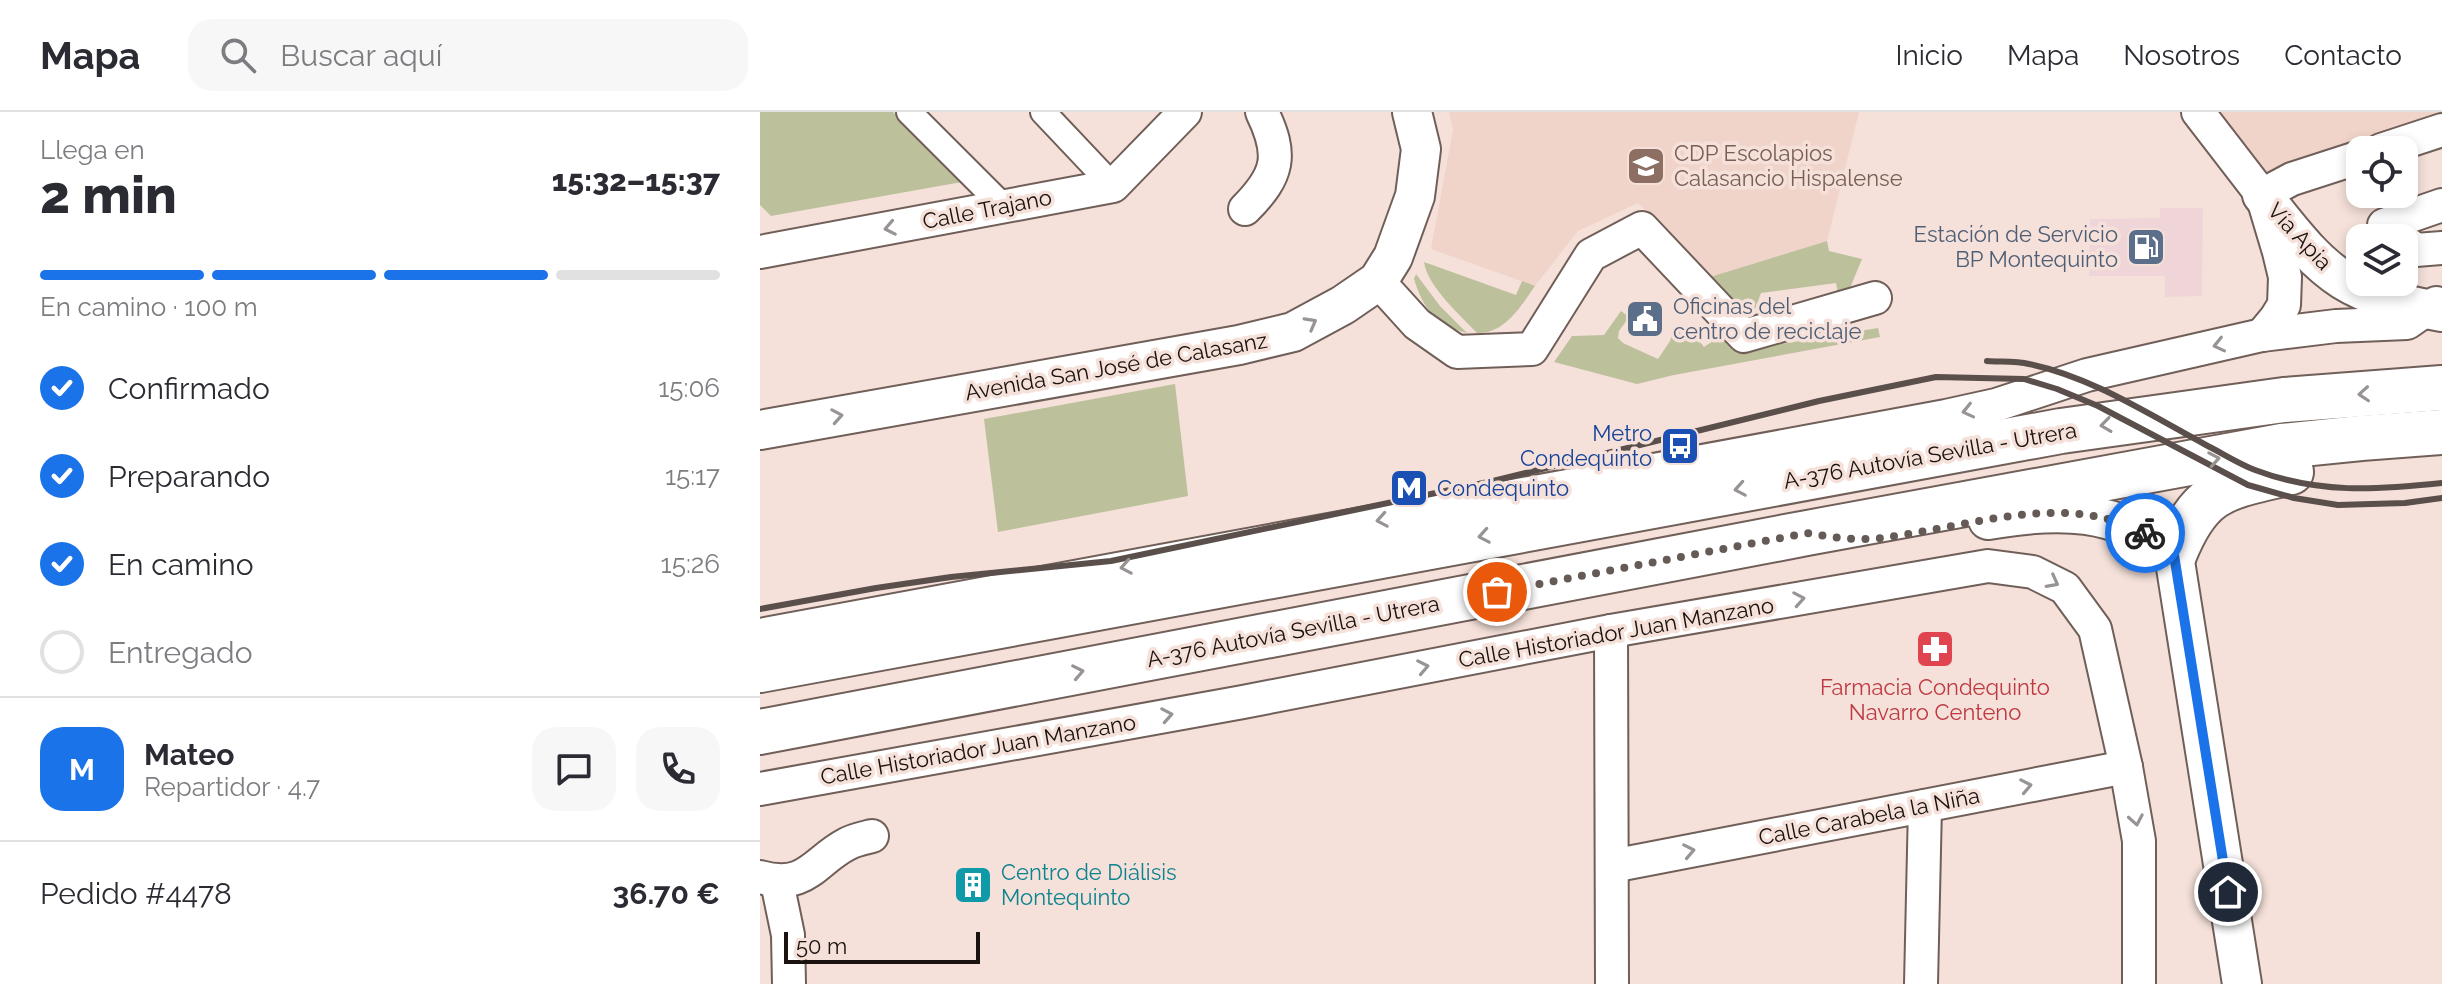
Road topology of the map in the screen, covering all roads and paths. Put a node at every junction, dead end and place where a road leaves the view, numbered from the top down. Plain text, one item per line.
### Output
1 (909, 112) edge
2 (1043, 112) edge
3 (1185, 112) edge
4 (1262, 112) edge
5 (1412, 112) edge
6 (2198, 112) edge
7 (2442, 130) edge
8 (2418, 138) edge
9 (2346, 162) edge
10 (1113, 186) junction
11 (2262, 195) junction
12 (2442, 205) edge
13 (1003, 206) junction
14 (1245, 209) dead end
15 (2387, 224) edge
16 (2442, 248) edge
17 (2418, 250) edge
18 (760, 252) edge
19 (1378, 281) junction
20 (1875, 298) dead end
21 (2432, 313) edge
22 (2262, 335) junction
23 (2442, 388) edge
24 (760, 430) edge
25 (2442, 432) edge
26 (2442, 441) edge
27 (1807, 533) junction
28 (2174, 555) junction
29 (1611, 631) junction
30 (760, 635) edge
31 (760, 670) edge
32 (760, 732) edge
33 (2126, 767) junction
34 (760, 789) edge
35 (1925, 806) junction
36 (872, 836) dead end
37 (1612, 866) junction
38 (768, 879) edge
39 (789, 984) edge
40 (1612, 984) edge
41 (1921, 984) edge
42 (2139, 984) edge
43 (2242, 984) edge

1 - 13 street
2 - 10 street
3 - 10 street
4 - 14 street
5 - 19 street, Avenida San José de Calasanz
6 - 11 street, Vía Apia
7 - 8 street
9 - 11 street
10 - 13 street, Calle Trajano
11 - 21 street, Vía Apia
11 - 22 street, Vía Apia
12 - 15 street
13 -> 18 street, Calle Trajano
16 - 17 street
19 - 20 street
24 -> 19 street, Avenida San José de Calasanz
21 - 22 street
22 -> 30 street
23 -> 31 main road, A-376 Autovía Sevilla - Utrera
27 -> 25 main road, A-376 Autovía Sevilla - Utrera
26 - 28 main road
27 - 28 street
32 -> 27 main road, A-376 Autovía Sevilla - Utrera
28 - 43 street
29 -> 33 street, Calle Historiador Juan Manzano
34 -> 29 street, Calle Historiador Juan Manzano
29 - 37 street
35 -> 33 street, Calle Carabela la Niña
33 -> 42 street, Calle Historiador Juan Manzano
37 -> 35 street, Calle Carabela la Niña
35 - 41 street
36 - 38 street
37 - 40 street
38 - 39 street

